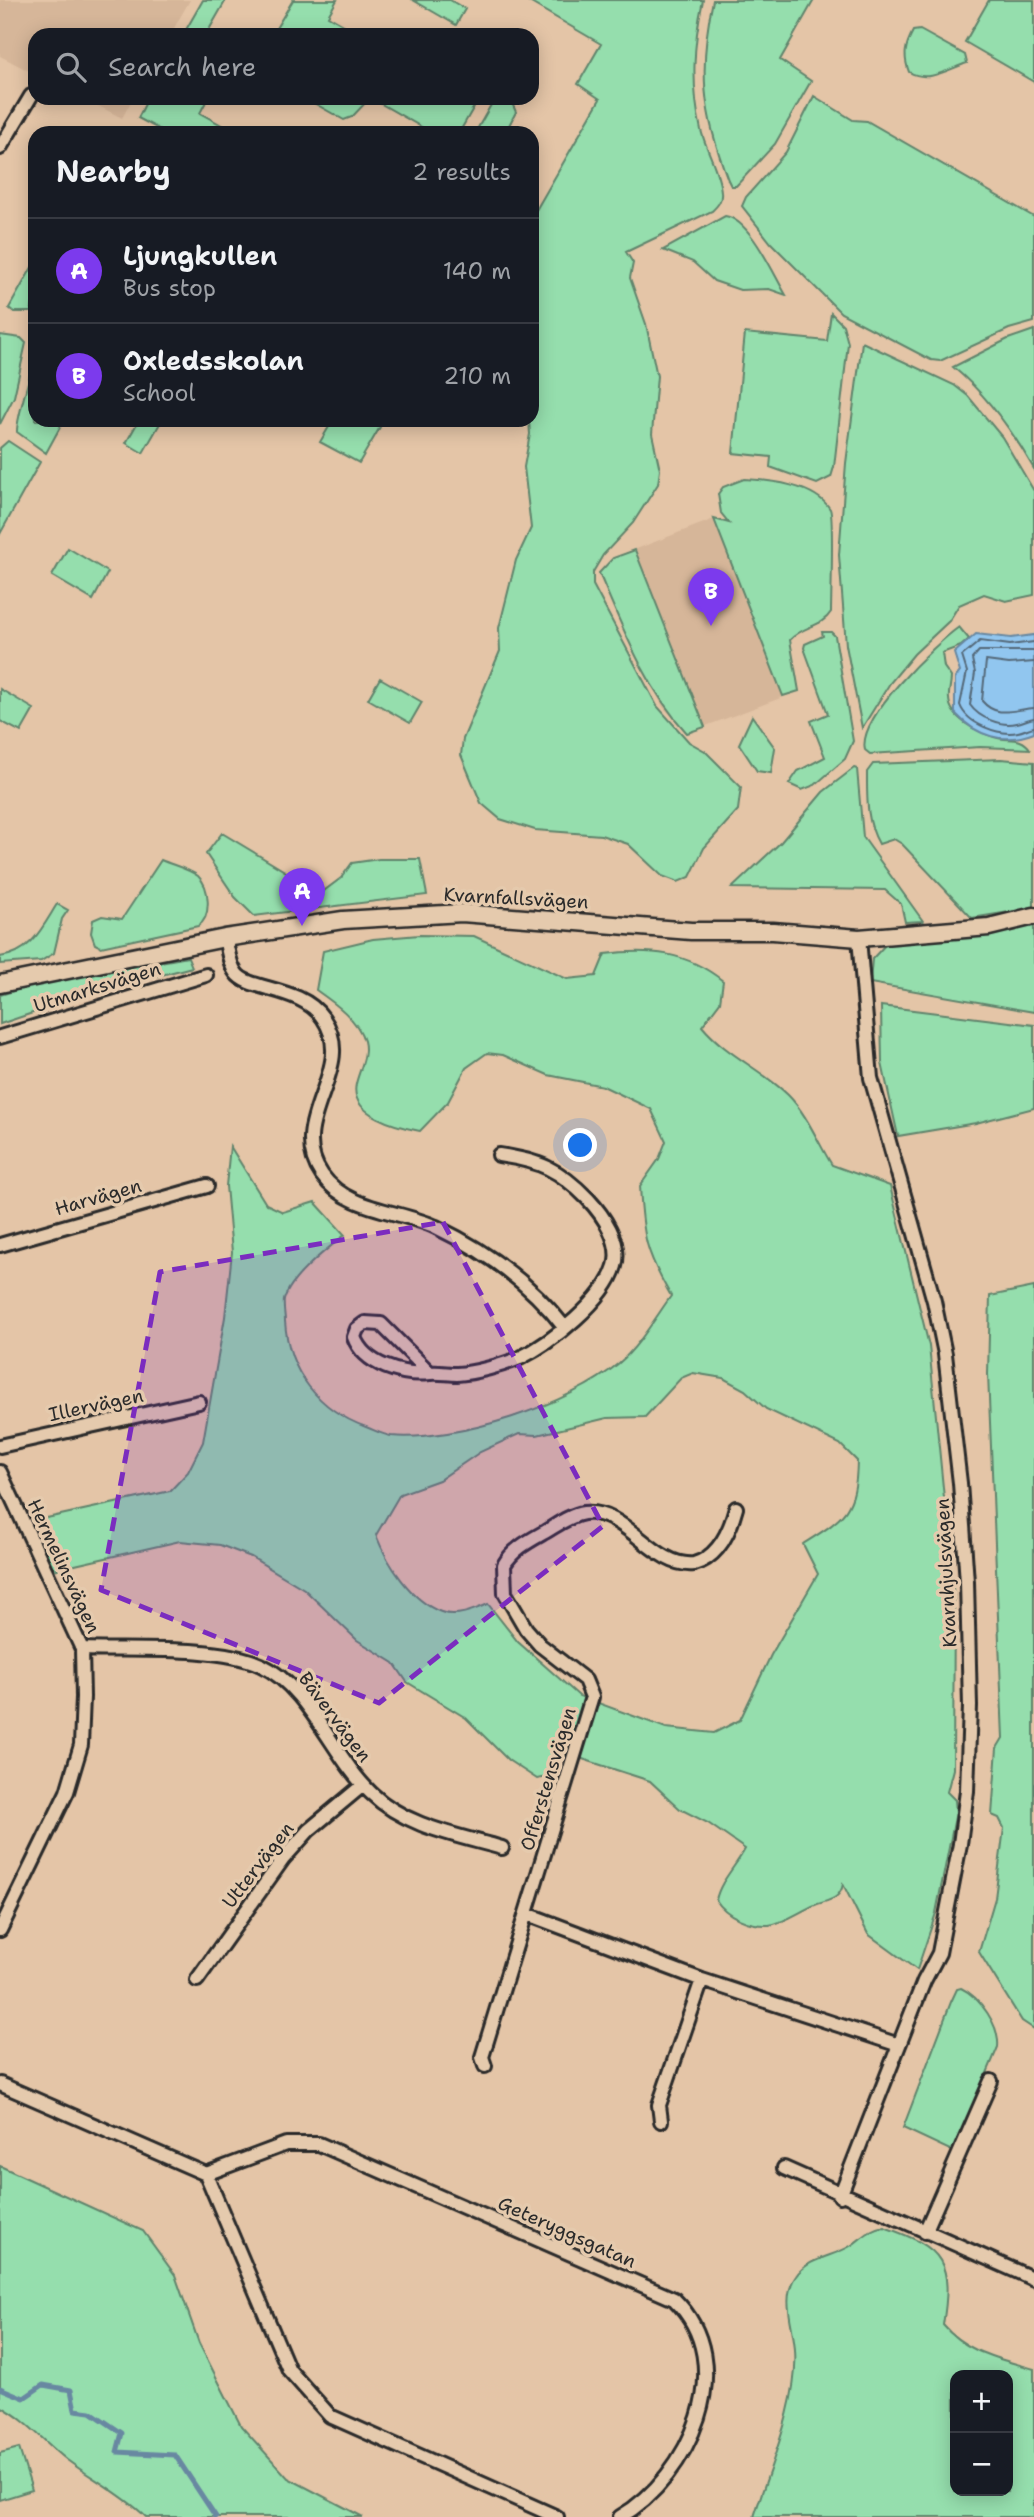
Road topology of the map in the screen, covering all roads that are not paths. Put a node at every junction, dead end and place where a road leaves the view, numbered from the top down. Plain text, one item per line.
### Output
1 (28, 102) edge
2 (0, 148) edge
3 (1034, 916) edge
4 (225, 938) junction
5 (859, 938) junction
6 (206, 975) dead end
7 (0, 984) edge
8 (0, 1037) edge
9 (499, 1155) dead end
10 (207, 1186) dead end
11 (0, 1245) edge
12 (565, 1328) junction
13 (430, 1373) junction
14 (199, 1402) dead end
15 (0, 1446) edge
16 (0, 1472) edge
17 (736, 1508) dead end
18 (82, 1649) junction
19 (363, 1785) junction
20 (502, 1848) dead end
21 (527, 1914) junction
22 (0, 1930) edge
23 (197, 1980) dead end
24 (702, 1980) junction
25 (899, 2045) junction
26 (485, 2066) dead end
27 (991, 2081) dead end
28 (0, 2084) edge
29 (661, 2121) dead end
30 (784, 2168) dead end
31 (206, 2174) junction
32 (840, 2196) junction
33 (925, 2232) junction
34 (1034, 2279) edge
35 (557, 2517) edge
36 (620, 2517) edge

1 - 2 street
3 - 5 street, Kvarnfallsvägen
4 - 5 street, Kvarnfallsvägen
4 - 7 street, Kvarnfallsvägen
4 - 12 street
5 - 25 street, Kvarnhjulsvägen
6 - 8 street, Utmarksvägen
9 - 12 street
10 - 11 street, Harvägen
12 - 13 street
13 - 13 street
14 - 15 street, Illervägen
16 - 18 street, Hermelinsvägen
17 - 21 street, Offerstensvägen
18 - 19 street, Bävervägen
18 - 22 street, Hermelinsvägen
19 - 20 street, Bävervägen
19 - 23 street, Uttervägen
21 - 24 street
21 - 26 street, Offerstensvägen
24 - 25 street
24 - 29 street
25 - 32 street, Kvarnhjulsvägen
27 - 33 street
28 - 31 street
30 - 32 street
31 - 35 street
31 - 36 street, Geteryggsgatan
32 - 33 street
33 - 34 street

